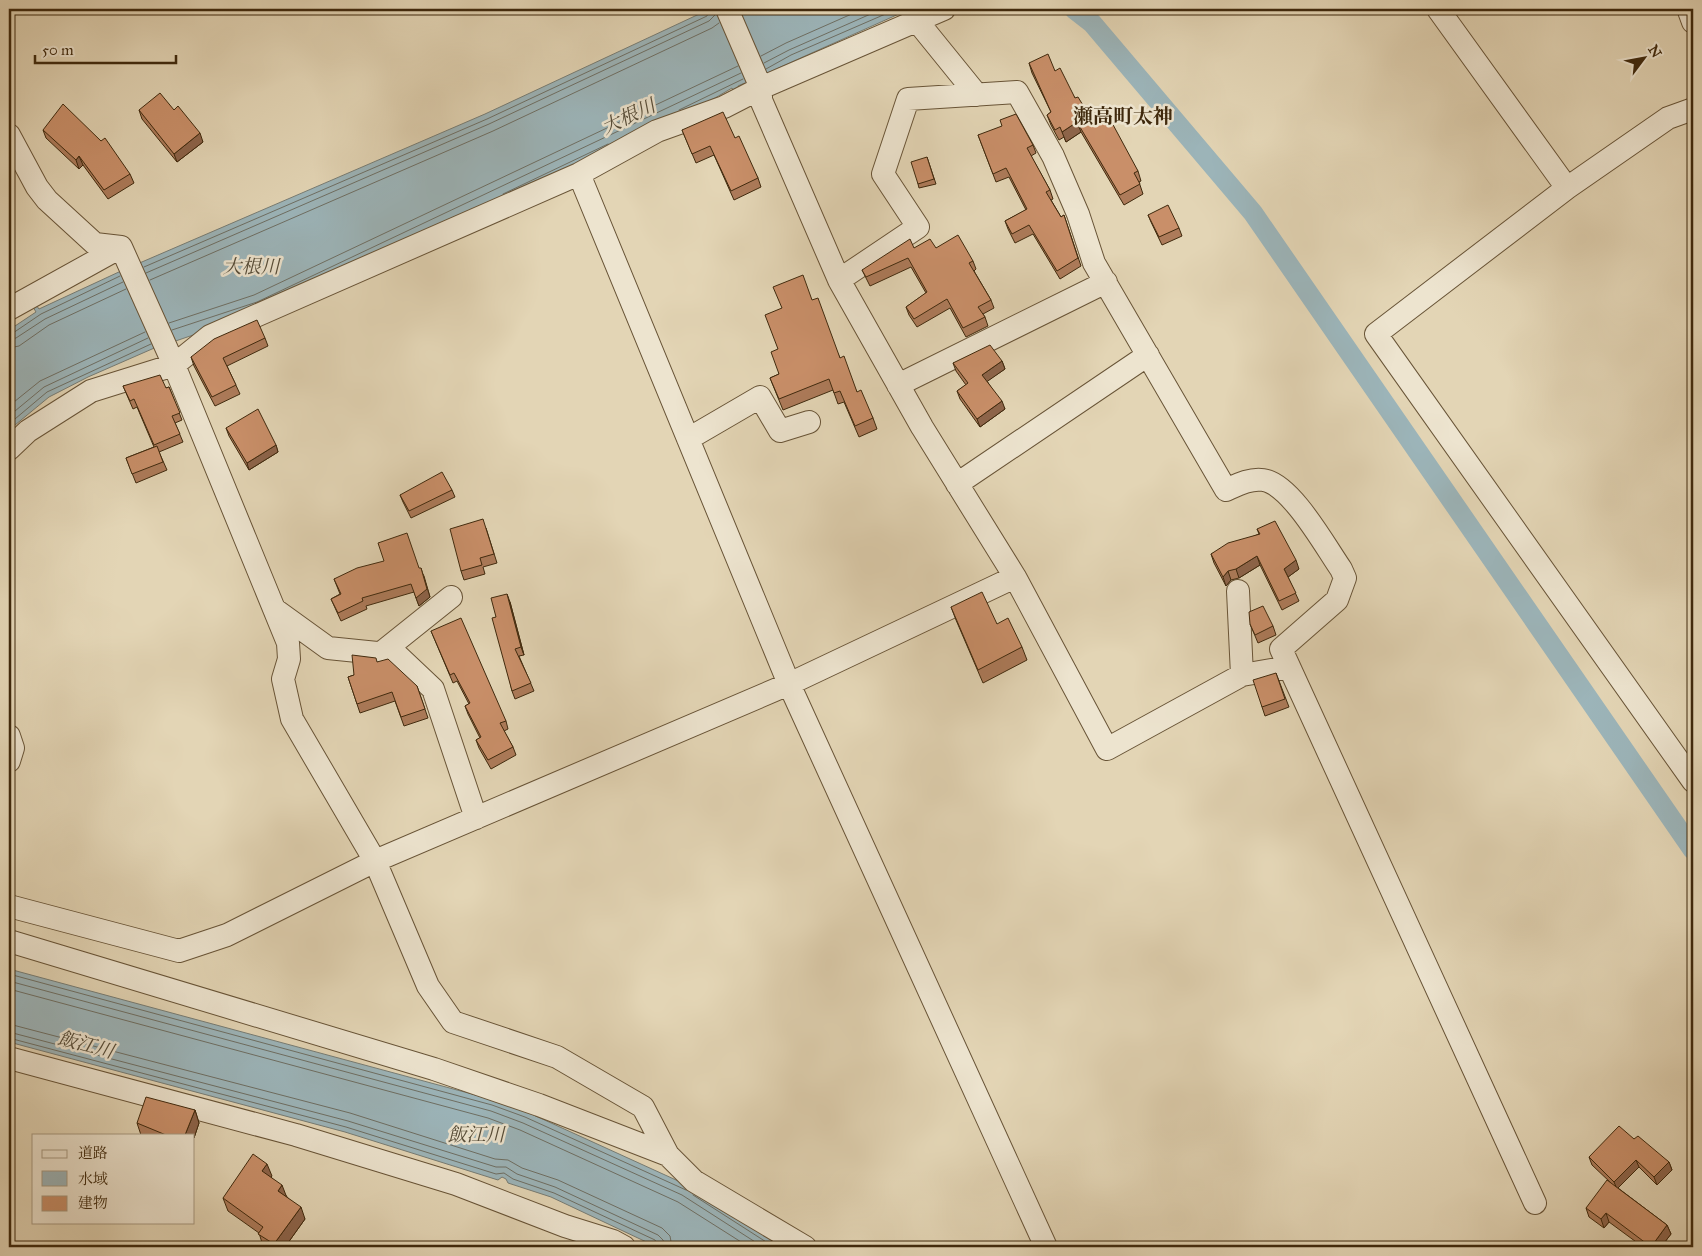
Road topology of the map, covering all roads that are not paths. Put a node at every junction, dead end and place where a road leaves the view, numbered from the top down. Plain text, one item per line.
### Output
1 (729, 9) edge
2 (944, 9) edge
3 (1438, 9) edge
4 (917, 21) junction
5 (760, 88) junction
6 (977, 95) junction
7 (1693, 109) edge
8 (9, 135) edge
9 (579, 174) junction
10 (1567, 188) junction
11 (124, 255) junction
12 (839, 280) junction
13 (1106, 282) junction
14 (9, 309) edge
15 (1148, 355) junction
16 (172, 362) junction
17 (898, 385) junction
18 (809, 422) dead end
19 (688, 439) junction
20 (9, 449) edge
21 (957, 484) junction
22 (1015, 577) junction
23 (1238, 590) dead end
24 (451, 597) dead end
25 (273, 609) junction
26 (380, 653) junction
27 (1289, 667) junction
28 (1242, 675) junction
29 (789, 684) junction
30 (9, 736) edge
31 (9, 760) edge
32 (1693, 781) edge
33 (476, 818) junction
34 (375, 861) junction
35 (9, 906) edge
36 (9, 941) edge
37 (9, 1058) edge
38 (668, 1155) junction
39 (1535, 1203) dead end
40 (624, 1247) edge
41 (805, 1247) edge
42 (1046, 1247) edge

1 - 5 street
2 - 4 street
3 - 10 street
4 - 5 street
4 - 6 street
5 - 9 street
5 - 12 street
6 - 12 street
6 - 13 street
7 - 10 street
8 - 11 street
9 - 16 street
9 - 19 street
10 - 32 street
11 - 14 street
11 - 16 street
12 - 17 street
13 - 15 street
13 - 17 street
15 - 21 street
15 - 27 street
16 - 20 street
16 - 25 street
17 - 21 street
18 - 19 street
19 - 29 street
21 - 22 street
22 - 28 street
22 - 29 street
23 - 28 street
24 - 26 street
25 - 26 street
25 - 34 street
26 - 33 street
27 - 28 street
27 - 39 street
29 - 33 street
29 - 42 street
30 - 31 street
33 - 34 street
34 - 35 street
34 - 38 street
36 - 38 street
37 - 40 street
38 - 41 street

